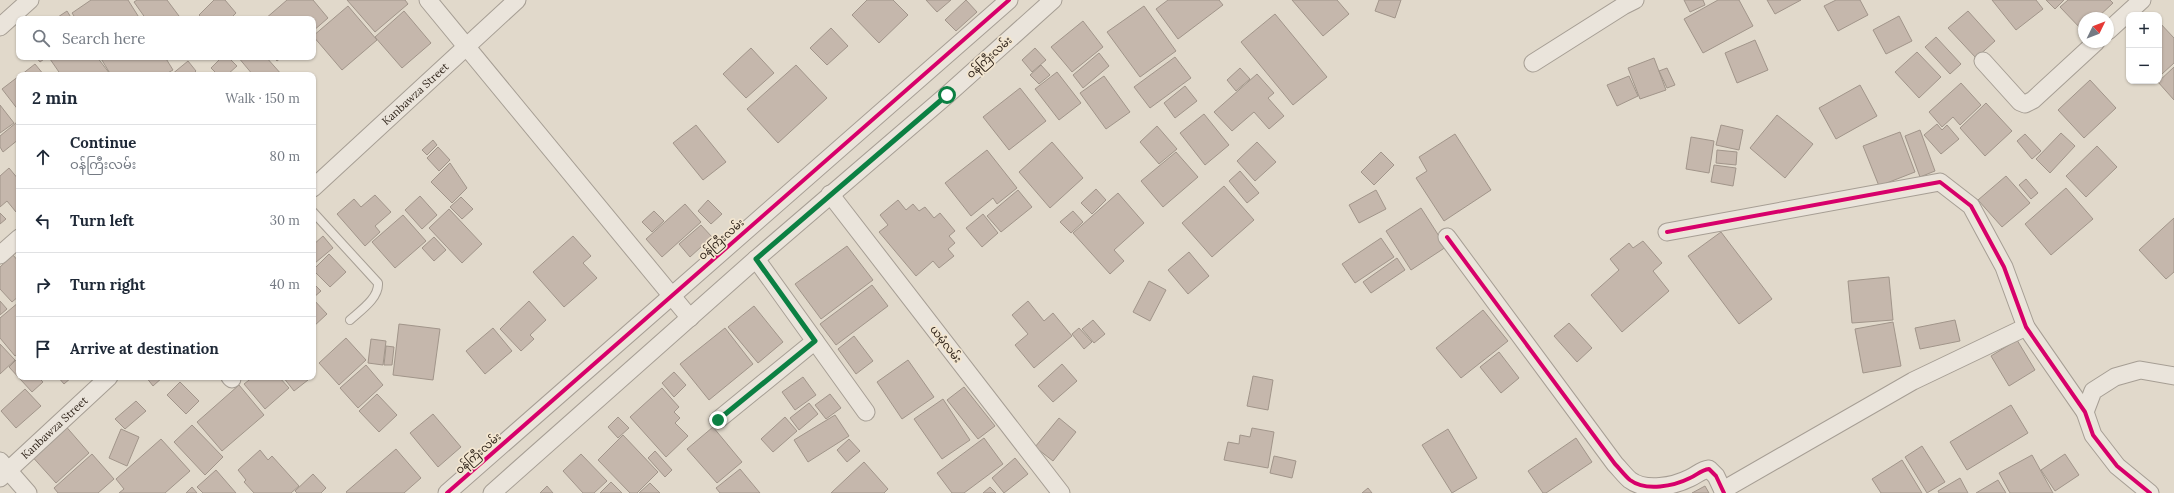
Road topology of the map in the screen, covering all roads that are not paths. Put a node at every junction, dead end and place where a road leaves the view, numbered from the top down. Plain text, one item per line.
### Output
1 (30, 0) edge
2 (428, 0) edge
3 (517, 0) edge
4 (1009, 0) edge
5 (1053, 0) edge
6 (1635, 0) edge
7 (2142, 0) edge
8 (2114, 26) edge
9 (0, 27) edge
10 (465, 47) junction
11 (2089, 48) edge
12 (1983, 61) dead end
13 (1533, 63) dead end
14 (316, 185) edge
15 (830, 194) junction
16 (316, 215) edge
17 (1667, 232) dead end
18 (1447, 237) dead end
19 (16, 241) edge
20 (0, 255) edge
21 (756, 259) junction
22 (671, 295) junction
23 (690, 318) junction
24 (350, 320) dead end
25 (2026, 327) junction
26 (815, 341) junction
27 (2174, 376) edge
28 (106, 380) edge
29 (866, 412) dead end
30 (2085, 412) junction
31 (718, 420) dead end
32 (2, 470) edge
33 (1056, 491) edge
34 (1724, 492) edge
35 (28, 493) edge
36 (447, 493) edge
37 (492, 493) edge
38 (2150, 493) edge

1 - 9 street
2 - 10 street
3 - 10 street, Kanbawza Street
4 - 22 street, ဝန်ကြီးလမ်း
5 - 15 street, ဝန်ကြီးလမ်း
6 - 13 street
7 - 8 street
10 - 14 street, Kanbawza Street
10 - 22 street
11 - 12 street
15 - 21 street, ဝန်ကြီးလမ်း
15 - 33 street, ယမုံလမ်း
16 - 24 lane
17 - 25 street
18 - 34 street
19 - 20 street
21 - 23 street, ဝန်ကြီးလမ်း
21 - 26 street
22 - 23 street
22 - 36 street, ဝန်ကြီးလမ်း
23 - 37 street, ဝန်ကြီးလမ်း
25 - 30 street
25 - 34 street
26 - 29 street
26 - 31 street
27 - 30 street
28 - 32 street, Kanbawza Street
30 - 38 street
32 - 35 street

